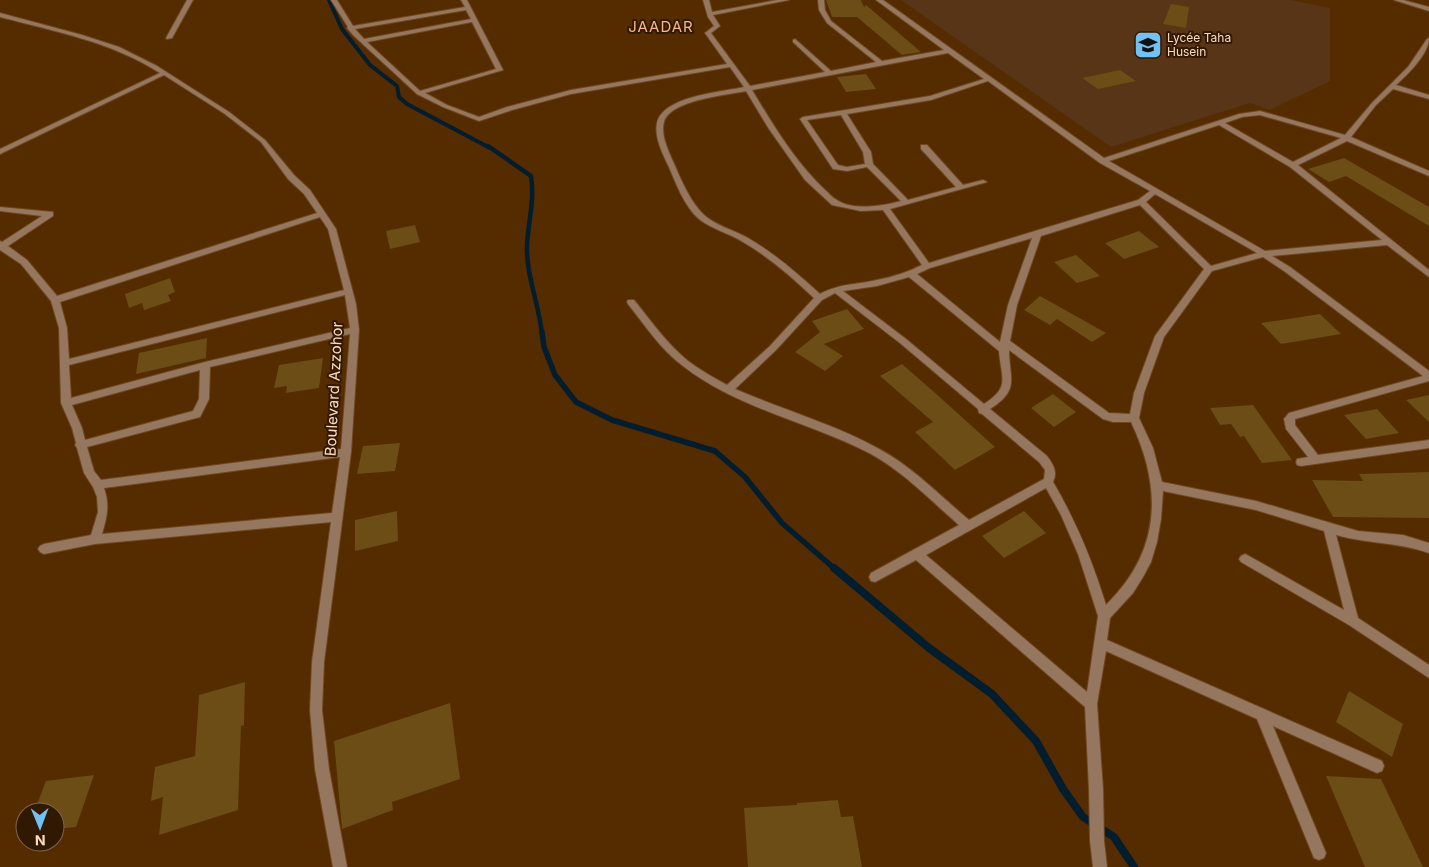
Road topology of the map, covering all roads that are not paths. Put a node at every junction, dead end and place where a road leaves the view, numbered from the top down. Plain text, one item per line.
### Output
1 (190, 0) edge
2 (334, 0) edge
3 (464, 0) edge
4 (706, 0) edge
5 (786, 0) edge
6 (821, 0) edge
7 (879, 0) edge
8 (1397, 0) edge
9 (468, 8) junction
10 (1429, 9) edge
11 (711, 14) junction
12 (0, 15) edge
13 (473, 20) junction
14 (350, 28) junction
15 (169, 38) dead end
16 (362, 41) junction
17 (795, 41) dead end
18 (1428, 44) edge
19 (947, 51) junction
20 (882, 64) junction
21 (730, 65) junction
22 (164, 73) junction
23 (830, 73) junction
24 (989, 79) junction
25 (1391, 86) junction
26 (748, 88) junction
27 (419, 92) junction
28 (1429, 97) edge
29 (843, 112) junction
30 (1220, 122) junction
31 (1347, 138) junction
32 (924, 147) dead end
33 (0, 152) edge
34 (1103, 161) junction
35 (869, 165) junction
36 (1293, 165) junction
37 (1427, 171) edge
38 (983, 182) dead end
39 (961, 188) junction
40 (1156, 191) junction
41 (906, 202) junction
42 (1141, 202) junction
43 (886, 208) junction
44 (0, 209) edge
45 (323, 214) junction
46 (1038, 234) junction
47 (1388, 242) junction
48 (1, 246) edge
49 (1264, 254) junction
50 (927, 266) junction
51 (1209, 269) junction
52 (911, 274) junction
53 (1429, 274) edge
54 (835, 289) junction
55 (348, 292) junction
56 (819, 298) junction
57 (55, 300) junction
58 (631, 302) dead end
59 (355, 330) junction
60 (1005, 346) junction
61 (65, 362) junction
62 (205, 365) junction
63 (1429, 377) edge
64 (728, 390) junction
65 (66, 402) junction
66 (982, 410) junction
67 (1134, 418) junction
68 (1429, 444) edge
69 (80, 445) junction
70 (346, 452) junction
71 (1315, 459) junction
72 (1301, 462) dead end
73 (1048, 482) junction
74 (98, 485) junction
75 (1158, 486) junction
76 (338, 517) junction
77 (968, 526) junction
78 (1329, 529) junction
79 (95, 539) junction
80 (1429, 548) edge
81 (44, 549) dead end
82 (916, 554) junction
83 (1245, 559) dead end
84 (875, 577) dead end
85 (1104, 616) junction
86 (1353, 620) junction
87 (1102, 643) junction
88 (1429, 672) edge
89 (1091, 704) junction
90 (1261, 714) junction
91 (1378, 766) dead end
92 (1318, 853) dead end
93 (340, 867) edge
94 (1100, 867) edge

1 - 15 street
2 - 14 street
3 - 9 street
4 - 11 street
5 - 11 street
6 - 20 street
7 - 19 street
8 - 10 street
9 - 13 street
9 - 14 street
11 - 21 street
12 - 22 street, Boulevard Azzohor
13 - 16 street
13 - 27 street
14 - 16 street
16 - 27 street
17 - 23 street
18 - 25 street
19 - 20 street
19 - 24 street
20 - 23 street
21 - 26 street
21 - 27 street
22 - 33 street
22 - 45 street, Boulevard Azzohor
23 - 26 street
24 - 29 street
24 - 34 street
25 - 28 street
25 - 31 street
26 - 43 street
26 - 56 street
29 - 35 street
29 - 35 street
30 - 31 street
30 - 34 street
30 - 36 street
31 - 36 street
31 - 37 street
32 - 39 street
34 - 40 street
35 - 41 street
36 - 47 street
38 - 39 street
39 - 41 street
40 - 42 street
40 - 49 street
41 - 43 street
42 - 46 street
42 - 51 street
43 - 50 street
44 - 48 street
45 - 55 street, Boulevard Azzohor
45 - 57 street
46 - 50 street
46 - 60 street
47 - 49 street
47 - 53 street
48 - 57 street
49 - 51 street
49 - 63 street
50 - 52 street
51 - 67 street
52 - 54 street
52 - 60 street
54 - 56 street
54 - 66 street
55 - 59 street, Boulevard Azzohor
55 - 61 street
56 - 64 street
57 - 61 street
58 - 64 street
59 - 62 street
59 - 70 street, Boulevard Azzohor
60 - 66 street
60 - 67 street
61 - 65 street
62 - 65 street
62 - 69 street
63 - 71 street
64 - 77 street
65 - 69 street
66 - 73 street
67 - 75 street
68 - 71 street
69 - 74 street
70 - 74 street
70 - 76 street, Boulevard Azzohor
71 - 72 street
73 - 77 street
73 - 85 street
74 - 79 street
75 - 78 street
75 - 85 street
76 - 79 street
76 - 93 street, Boulevard Azzohor
77 - 82 street
78 - 80 street
78 - 86 street
79 - 81 street
82 - 84 street
82 - 89 street
83 - 86 street
85 - 87 street
86 - 88 street
87 - 89 street
87 - 90 street
89 - 94 street
90 - 91 street
90 - 92 street

